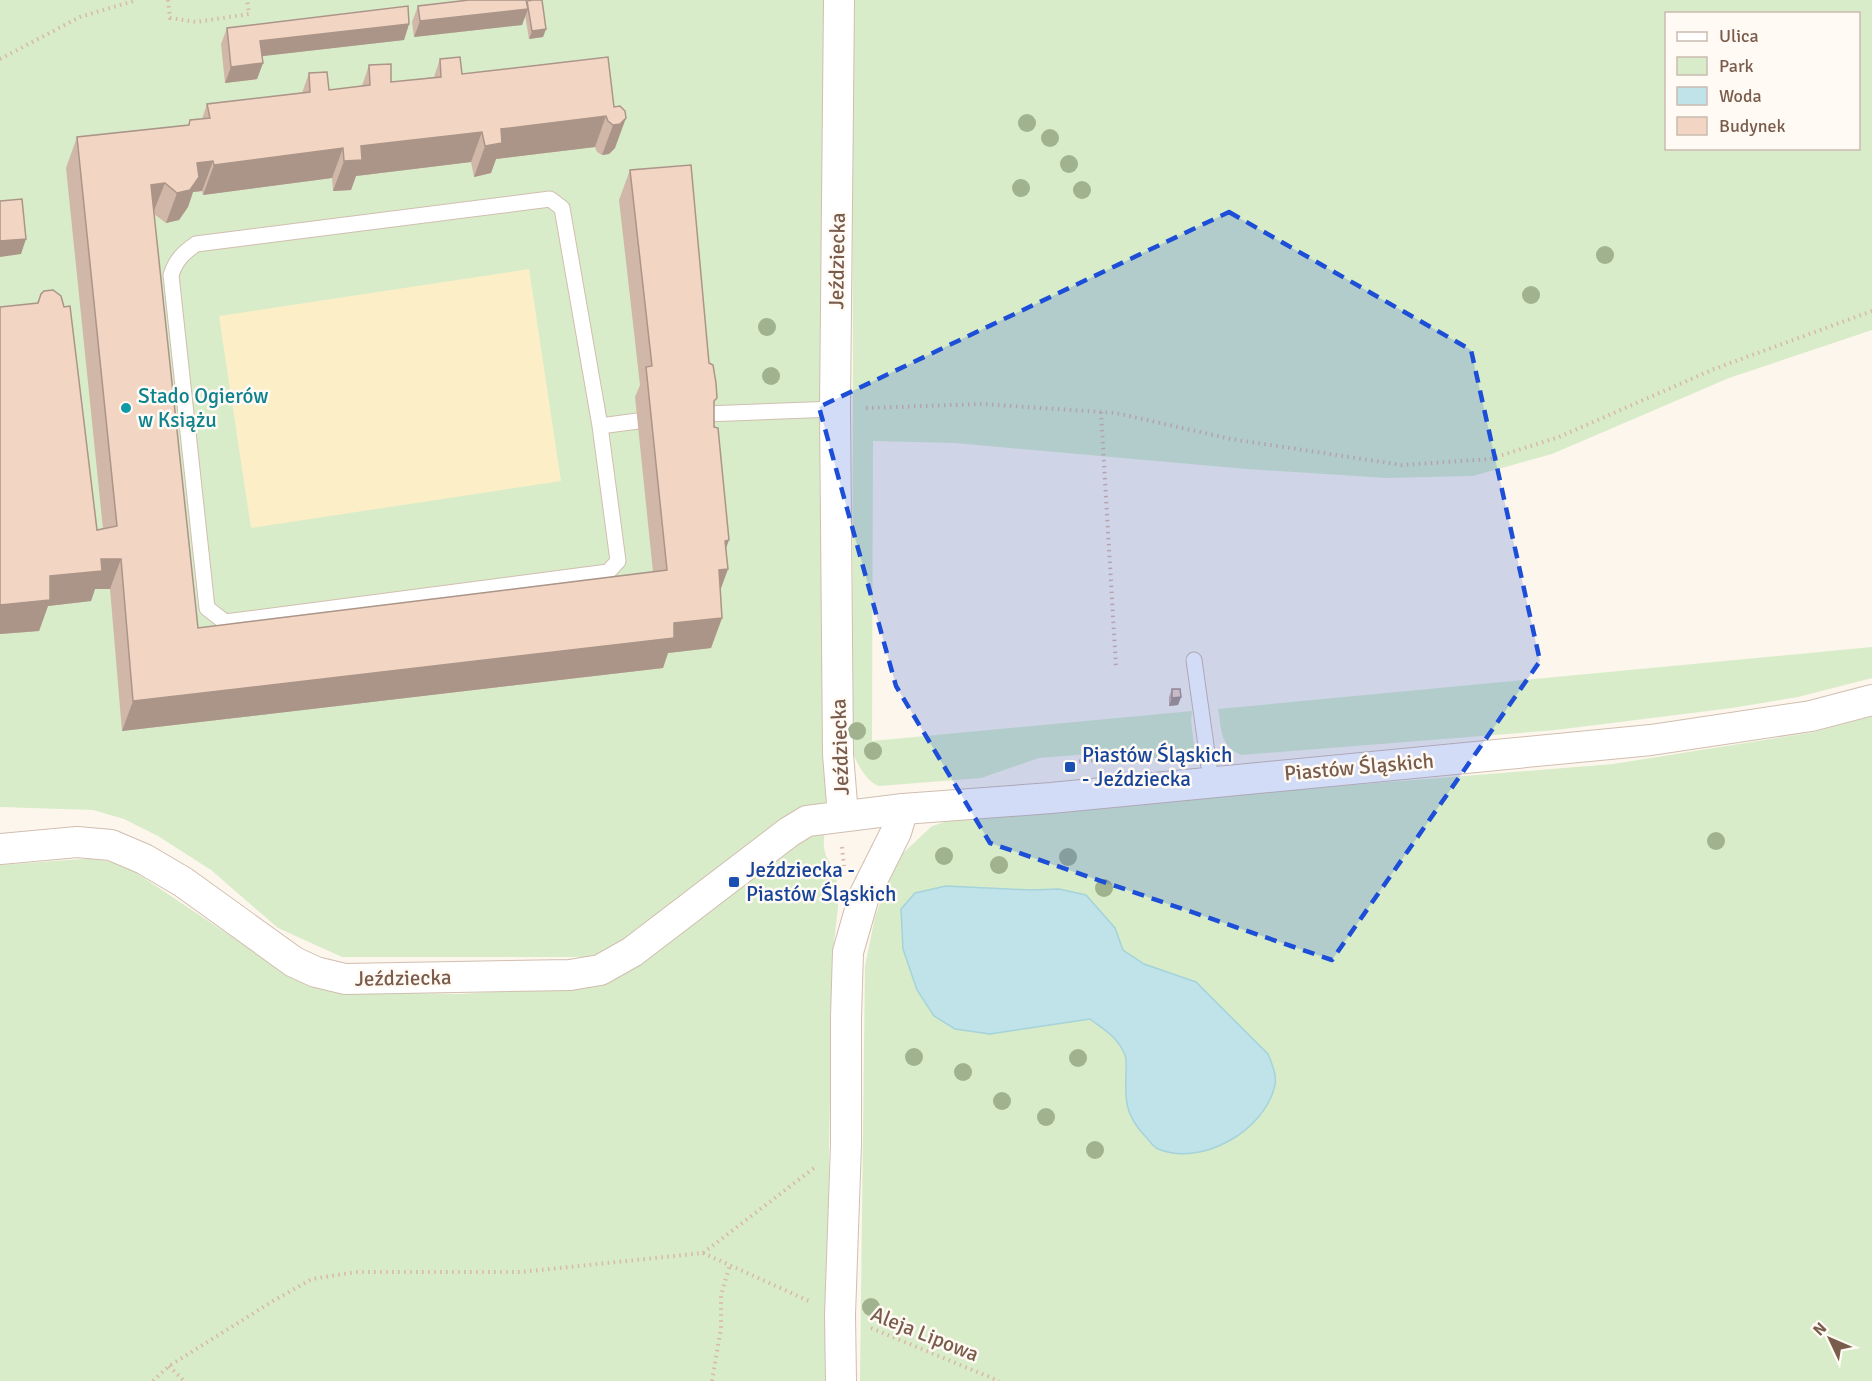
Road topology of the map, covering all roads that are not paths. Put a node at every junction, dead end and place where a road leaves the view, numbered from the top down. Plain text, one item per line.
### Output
1 (839, 0) edge
2 (835, 409) junction
3 (705, 414) edge
4 (638, 421) dead end
5 (600, 426) junction
6 (1194, 660) dead end
7 (1872, 700) edge
8 (1211, 781) junction
9 (903, 809) junction
10 (843, 816) junction
11 (0, 849) edge
12 (841, 1381) edge

1 - 2 street, Jeździecka
2 - 3 lane
2 - 10 street, Jeździecka
4 - 5 lane
5 - 5 lane
6 - 8 lane
7 - 8 street, Piastów Śląskich
8 - 9 street, Piastów Śląskich
9 - 10 street, Piastów Śląskich
9 - 12 street
10 - 11 street, Jeździecka

